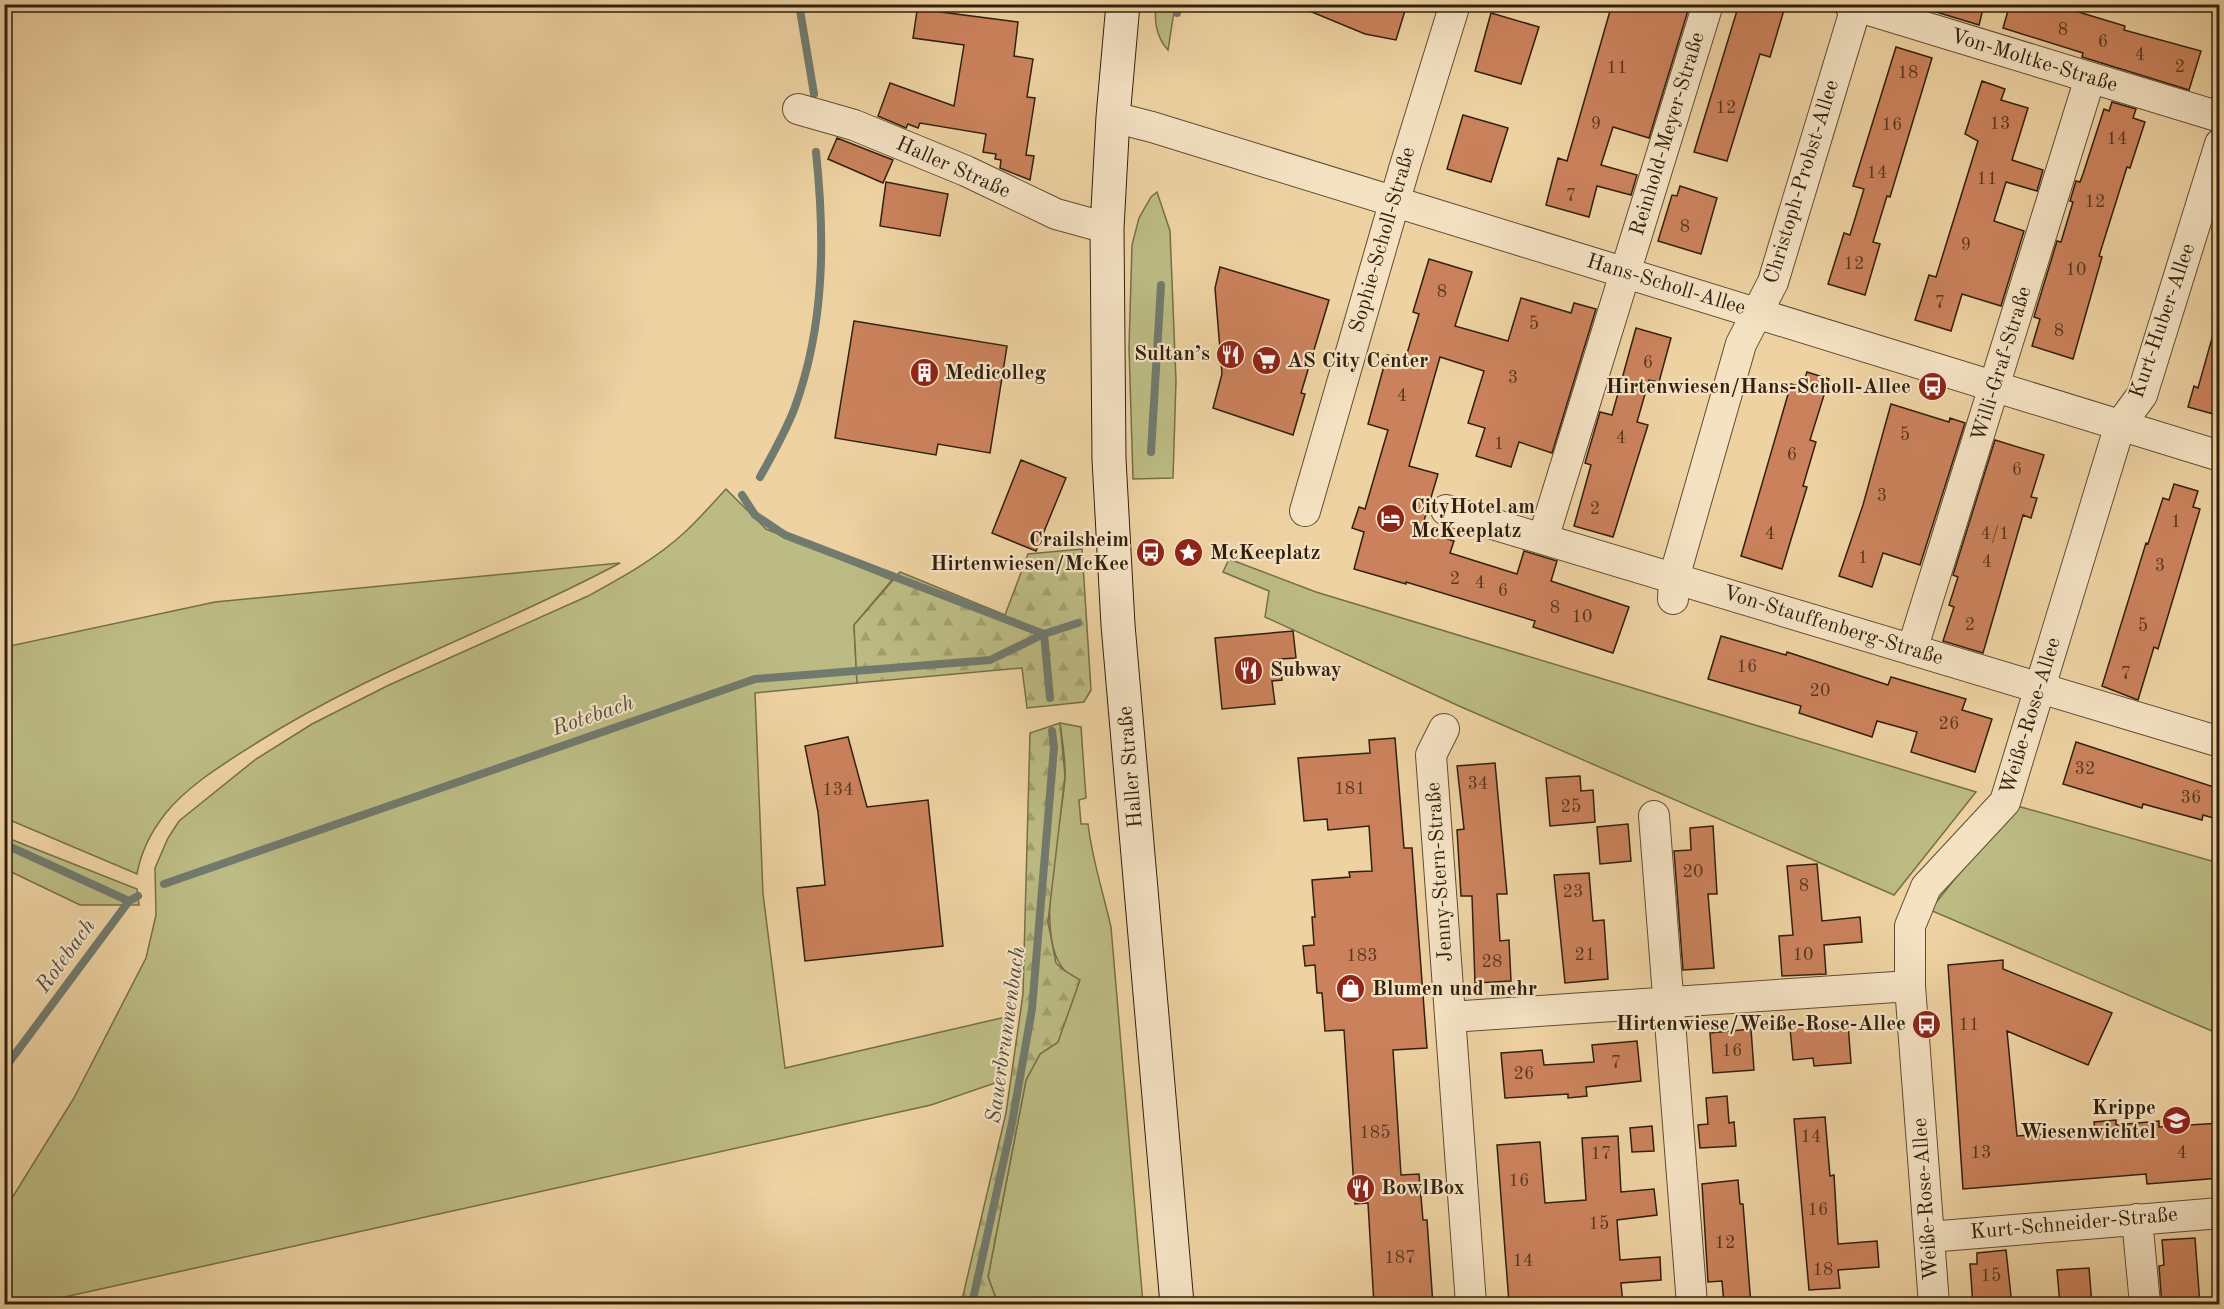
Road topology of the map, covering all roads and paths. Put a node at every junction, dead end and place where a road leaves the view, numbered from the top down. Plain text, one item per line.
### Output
1 (1123, 4) edge
2 (1455, 4) edge
3 (1708, 4) edge
4 (1854, 5) edge
5 (2090, 78) junction
6 (798, 109) dead end
7 (1113, 117) junction
8 (2220, 117) edge
9 (2220, 144) edge
10 (1395, 202) junction
11 (1107, 228) junction
12 (1625, 273) junction
13 (1757, 313) junction
14 (1995, 387) junction
15 (2120, 425) junction
16 (2220, 456) edge
17 (1446, 510) dead end
18 (1305, 511) dead end
19 (1543, 539) junction
20 (1673, 589) junction
21 (1912, 650) junction
22 (2040, 688) junction
23 (1444, 729) dead end
24 (2220, 742) edge
25 (1654, 816) dead end
26 (1910, 986) junction
27 (1669, 1001) junction
28 (1450, 1017) junction
29 (2220, 1213) edge
30 (2137, 1219) junction
31 (1929, 1237) junction
32 (1177, 1305) edge
33 (1471, 1305) edge
34 (1692, 1305) edge
35 (1934, 1305) edge
36 (2145, 1305) edge

1 - 7 main road, Haller Straße
2 - 10 street, Sophie-Scholl-Straße
3 - 12 street, Reinhold-Meyer-Straße
4 - 5 street, Von-Moltke-Straße
4 - 13 street, Christoph-Probst-Allee
5 - 8 street, Von-Moltke-Straße
5 - 14 street, Willi-Graf-Straße
6 - 11 street, Haller Straße
7 - 10 street, Hans-Scholl-Allee
7 - 11 main road, Haller Straße
9 - 15 street, Kurt-Huber-Allee
10 - 12 street, Hans-Scholl-Allee
10 - 18 street, Sophie-Scholl-Straße
11 - 32 main road, Haller Straße
12 - 13 street, Hans-Scholl-Allee
12 - 19 street, Reinhold-Meyer-Straße
13 - 14 street, Hans-Scholl-Allee
13 - 20 street, Christoph-Probst-Allee
14 - 15 street, Hans-Scholl-Allee
14 - 21 street, Willi-Graf-Straße
15 - 16 street, Hans-Scholl-Allee
15 - 22 street, Weiße-Rose-Allee
17 - 19 street, Von-Stauffenberg-Straße
19 - 20 street, Von-Stauffenberg-Straße
20 - 21 street, Von-Stauffenberg-Straße
21 - 22 street, Von-Stauffenberg-Straße
22 - 24 street, Von-Stauffenberg-Straße
22 - 26 street, Weiße-Rose-Allee
23 - 28 street, Jenny-Stern-Straße
25 - 27 street
26 - 27 street
26 - 31 street, Weiße-Rose-Allee
27 - 28 street
27 - 34 street
28 - 33 street, Jenny-Stern-Straße
29 - 30 street, Kurt-Schneider-Straße
30 - 31 street, Kurt-Schneider-Straße
30 - 36 street
31 - 35 street, Weiße-Rose-Allee

